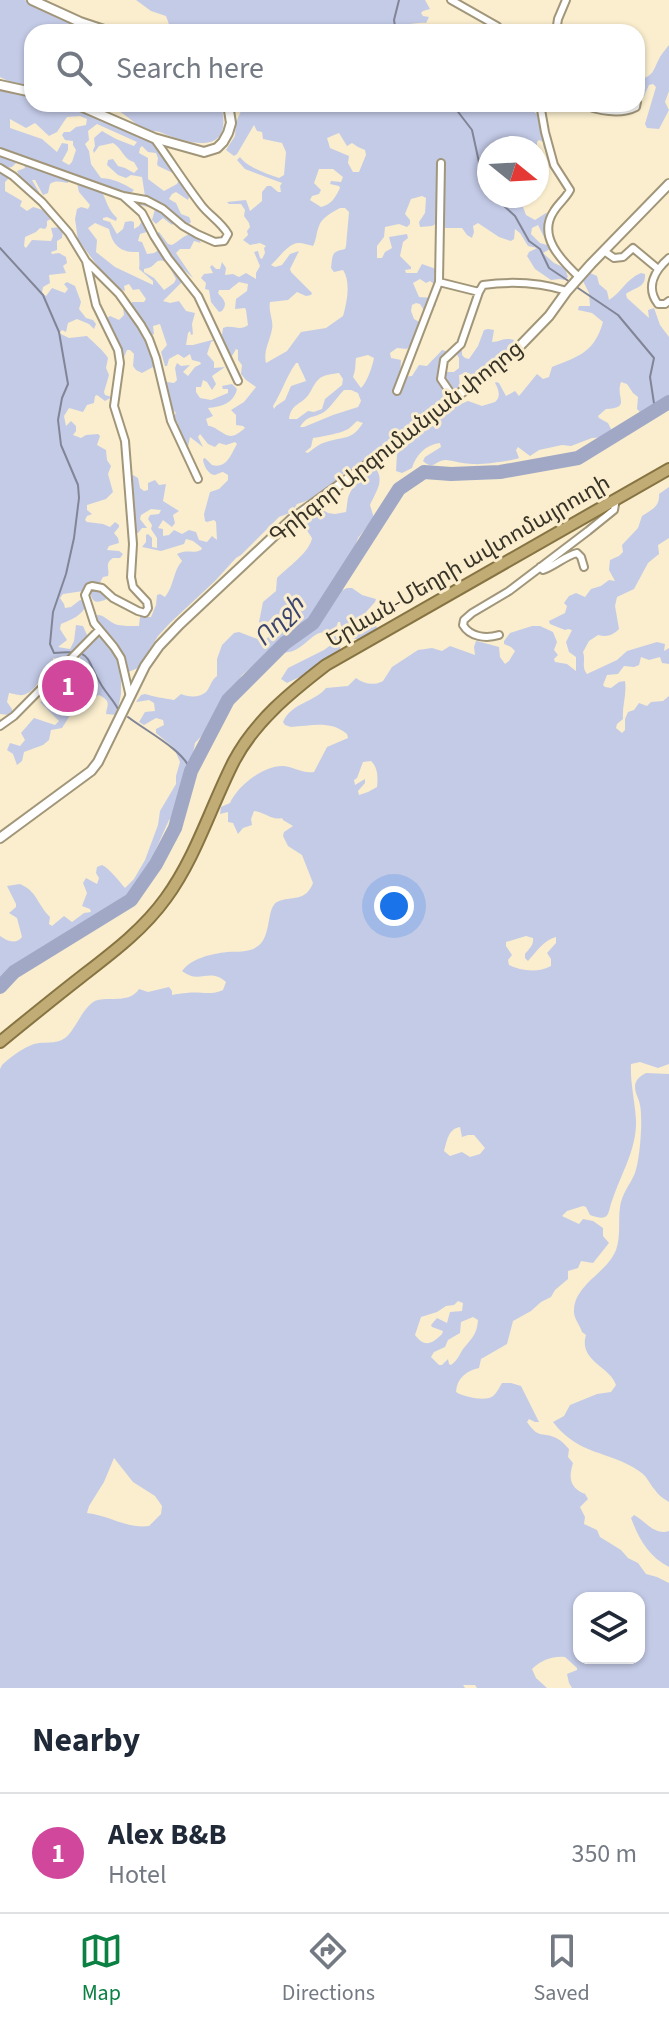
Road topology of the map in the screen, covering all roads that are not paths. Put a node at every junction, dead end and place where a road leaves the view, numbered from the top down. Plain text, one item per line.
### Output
1 (32, 0) edge
2 (451, 0) edge
3 (566, 0) edge
4 (86, 24) edge
5 (493, 24) edge
6 (557, 24) edge
7 (0, 85) edge
8 (24, 90) edge
9 (94, 112) edge
10 (229, 112) edge
11 (541, 112) edge
12 (544, 112) edge
13 (542, 117) junction
14 (154, 138) junction
15 (0, 152) edge
16 (441, 163) dead end
17 (0, 168) edge
18 (669, 184) edge
19 (123, 196) junction
20 (604, 251) junction
21 (669, 258) edge
22 (86, 261) junction
23 (657, 268) junction
24 (579, 277) junction
25 (439, 282) junction
26 (567, 291) junction
27 (479, 292) junction
28 (669, 301) edge
29 (238, 381) dead end
30 (397, 391) dead end
31 (454, 398) junction
32 (669, 469) edge
33 (198, 479) dead end
34 (616, 499) junction
35 (540, 567) junction
36 (584, 567) dead end
37 (99, 630) junction
38 (499, 635) dead end
39 (130, 697) junction
40 (1, 725) edge
41 (0, 838) edge
42 (0, 1042) edge

1 - 4 street
2 - 5 street
3 - 6 street
7 - 8 street
9 - 14 street
10 - 14 street
11 - 13 street
12 - 13 street
13 - 24 street
14 - 19 street
15 - 19 street
16 - 25 street
17 - 22 street
18 - 20 street, Գրիգոր Արզումանյան փողոց
19 - 29 street
20 - 23 street
20 - 24 street, Գրիգոր Արզումանյան փողոց
21 - 23 street
22 - 33 street
22 - 37 street
23 - 28 street
24 - 26 street, Գրիգոր Արզումանյան փողոց
25 - 27 street
25 - 30 street
26 - 27 street
26 - 31 street, Գրիգոր Արզումանյան փողոց
27 - 31 street
31 - 39 street, Գրիգոր Արզումանյան փողոց
32 - 34 highway, Երևան-Մեղրի ավտոմայրուղի
34 - 35 street
34 - 42 highway, Երևան-Մեղրի ավտոմայրուղի
35 - 36 street
35 - 38 street
37 - 39 street
37 - 40 street
39 - 41 street, Գրիգոր Արզումանյան փողոց

